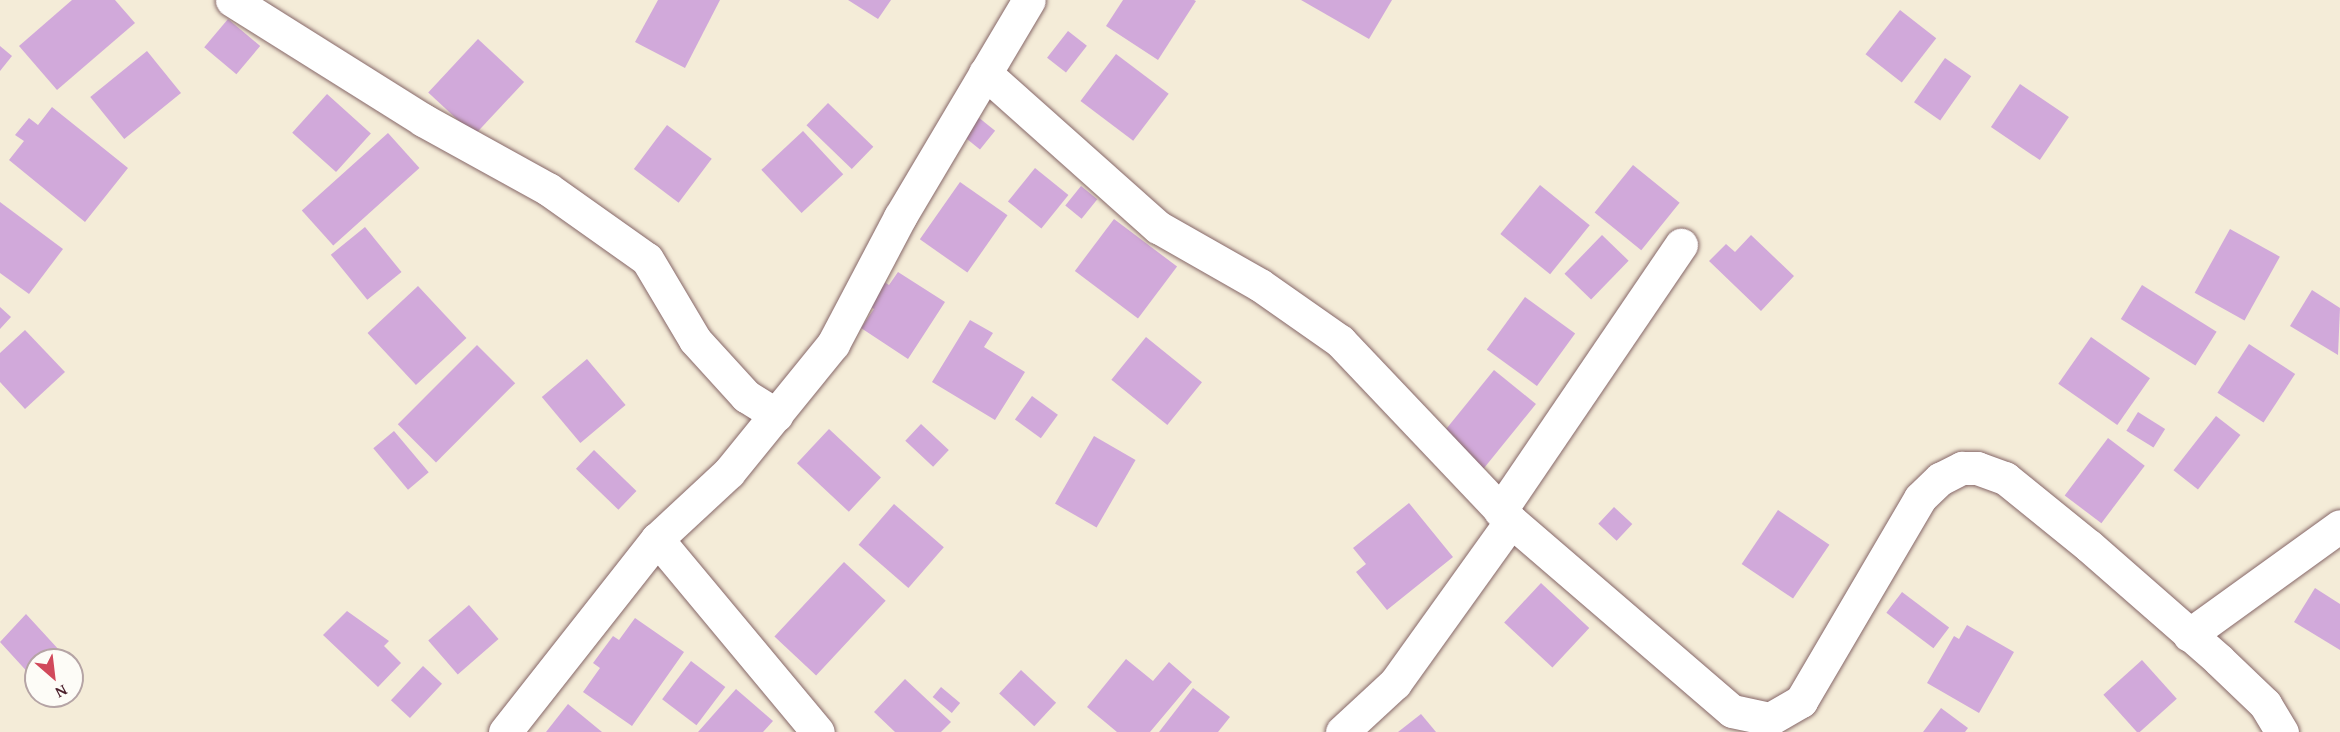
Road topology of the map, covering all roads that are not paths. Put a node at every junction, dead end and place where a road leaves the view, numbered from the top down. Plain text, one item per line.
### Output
1 (232, 0) edge
2 (1029, 0) edge
3 (985, 73) junction
4 (1682, 245) dead end
5 (777, 415) junction
6 (1506, 516) junction
7 (2340, 526) edge
8 (657, 539) junction
9 (2189, 634) junction
10 (506, 732) edge
11 (818, 732) edge
12 (1342, 732) edge
13 (2282, 732) edge

1 - 5 street
2 - 3 street
3 - 5 street
3 - 6 street
4 - 6 street
5 - 8 street
6 - 9 street
6 - 12 street
7 - 9 street
8 - 10 street
8 - 11 street
9 - 13 street

